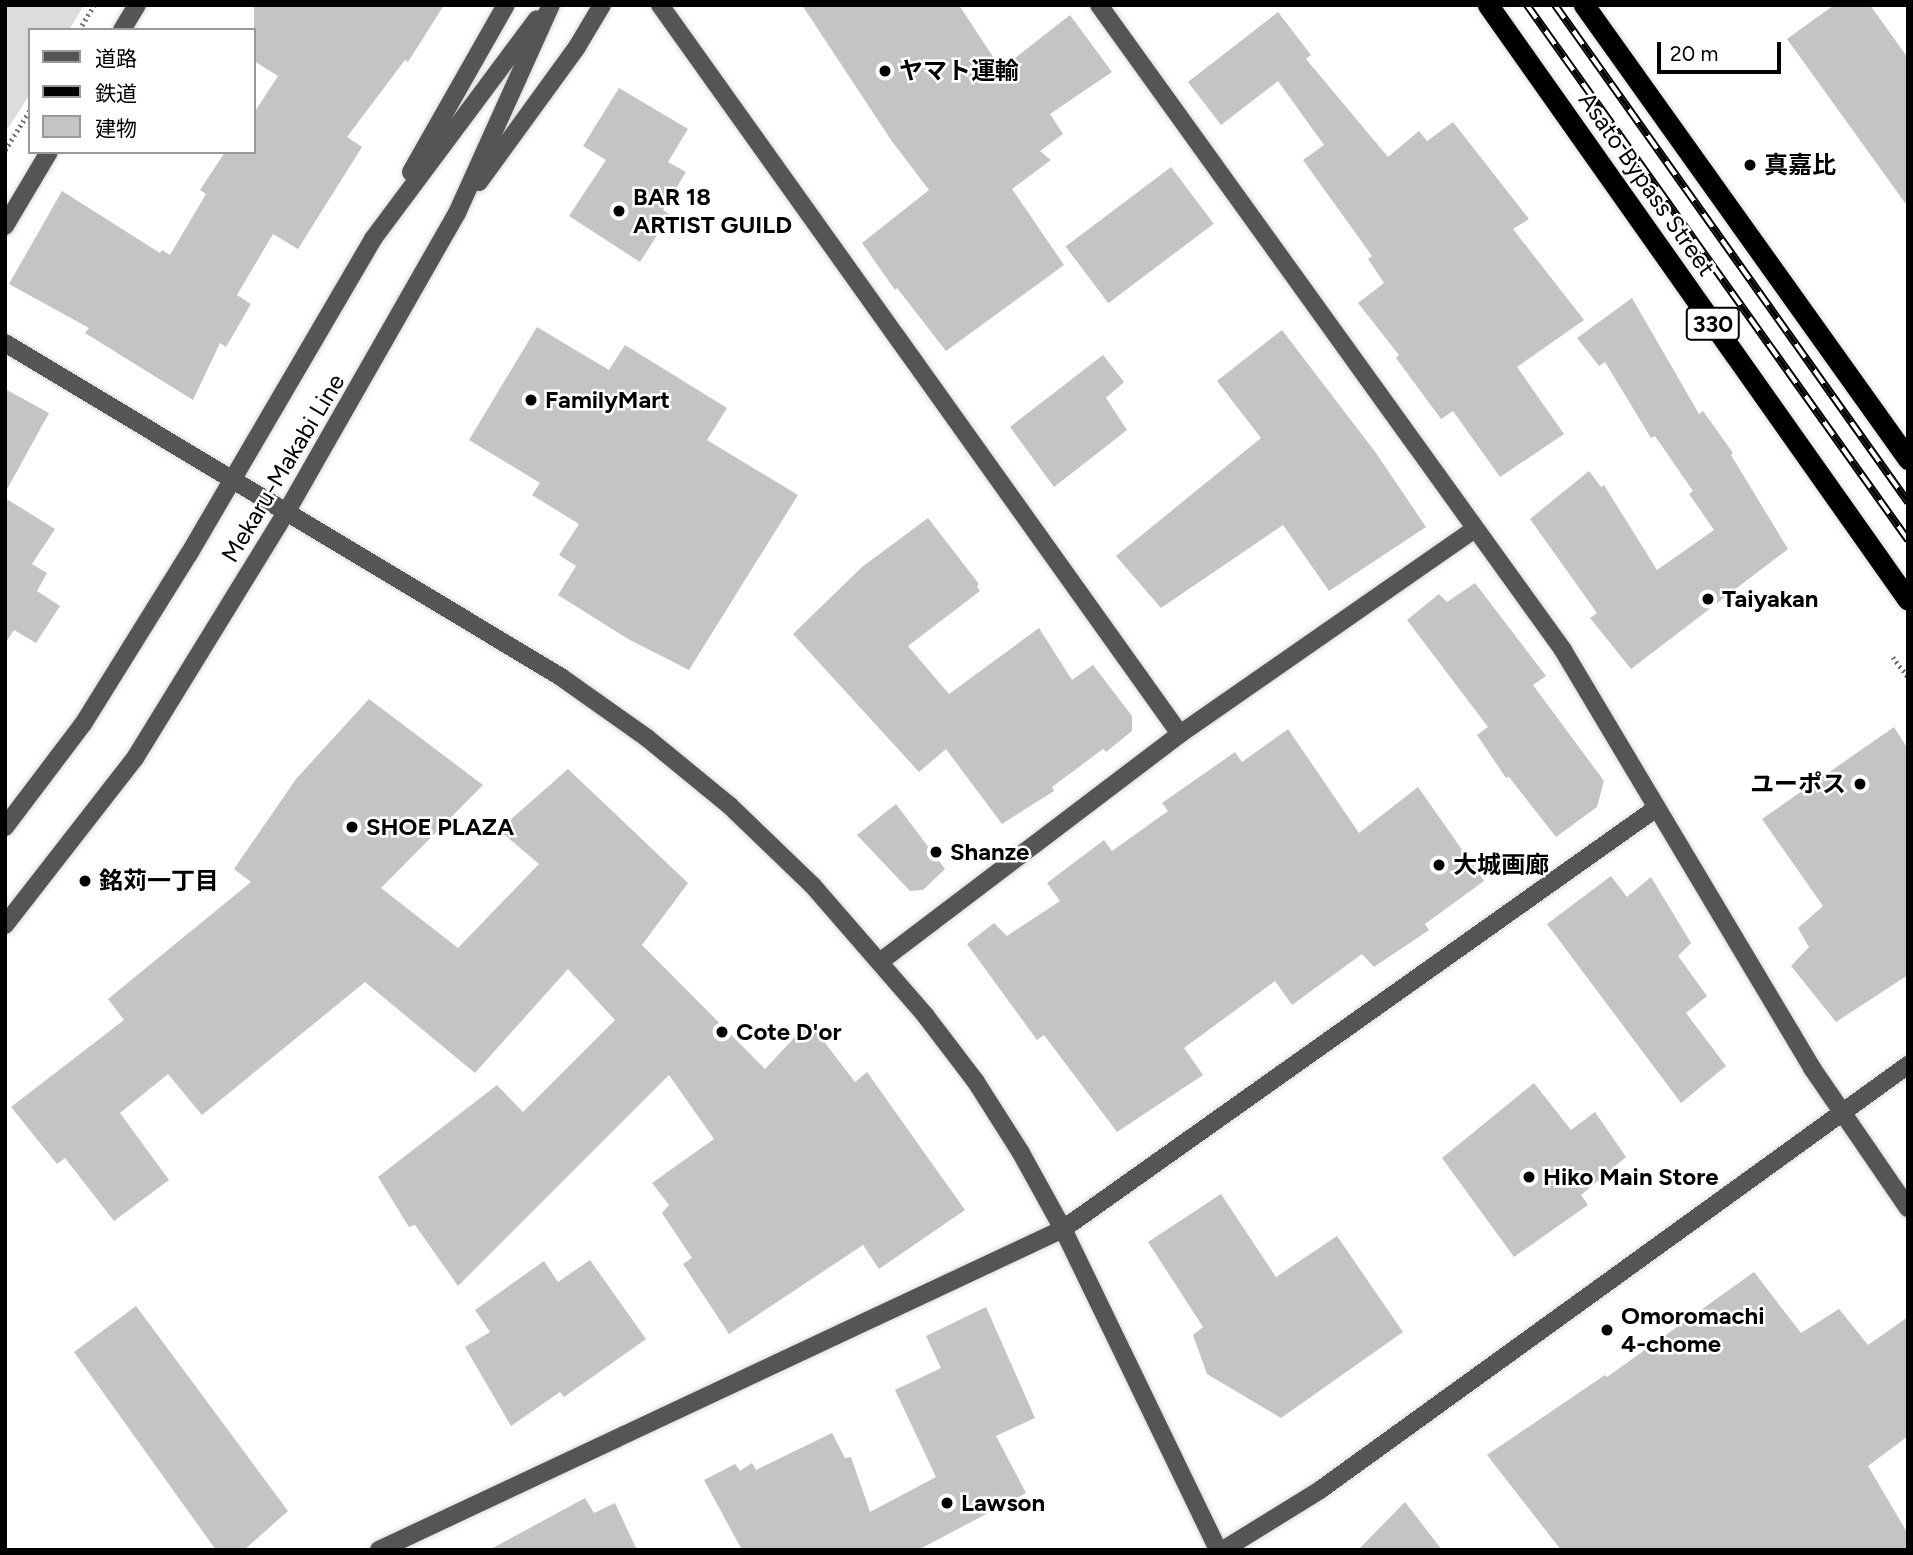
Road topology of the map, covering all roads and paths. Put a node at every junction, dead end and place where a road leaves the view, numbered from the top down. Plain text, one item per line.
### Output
1 (94, 5) edge
2 (136, 5) edge
3 (506, 5) edge
4 (550, 5) edge
5 (602, 5) edge
6 (660, 5) edge
7 (1099, 5) edge
8 (1488, 5) edge
9 (1584, 5) edge
10 (80, 28) edge
11 (123, 28) edge
12 (28, 113) edge
13 (5, 150) edge
14 (48, 154) edge
15 (457, 213) junction
16 (5, 226) edge
17 (373, 239) junction
18 (5, 343) edge
19 (1908, 459) edge
20 (233, 479) junction
21 (287, 511) junction
22 (1475, 529) junction
23 (1908, 600) edge
24 (1893, 657) dead end
25 (1908, 677) edge
26 (1180, 734) junction
27 (1655, 809) junction
28 (5, 827) edge
29 (5, 925) edge
30 (881, 961) junction
31 (1908, 1065) edge
32 (1842, 1114) junction
33 (1908, 1208) edge
34 (1063, 1229) junction
35 (379, 1550) edge
36 (1221, 1550) edge

1 - 10 path
2 - 11 street
3 - 17 street
4 - 15 street, Mekaru-Makabi Line
4 - 17 street, Mekaru-Makabi Line
5 - 15 street
6 - 26 street
7 - 22 street
8 - 23 highway, Asato Bypass Street / 330
9 - 19 highway
12 - 13 path
14 - 16 street
15 - 21 street, Mekaru-Makabi Line
17 - 20 street, Mekaru-Makabi Line
18 - 20 street
20 - 21 street
20 - 28 street, Mekaru-Makabi Line
21 - 29 street, Mekaru-Makabi Line
21 - 30 street
22 - 26 street
22 - 27 street
24 - 25 path
26 - 30 street
27 - 32 street
27 - 34 street
30 - 34 street
31 - 32 street
32 - 33 street
32 - 36 street
34 - 35 street
34 - 36 street

